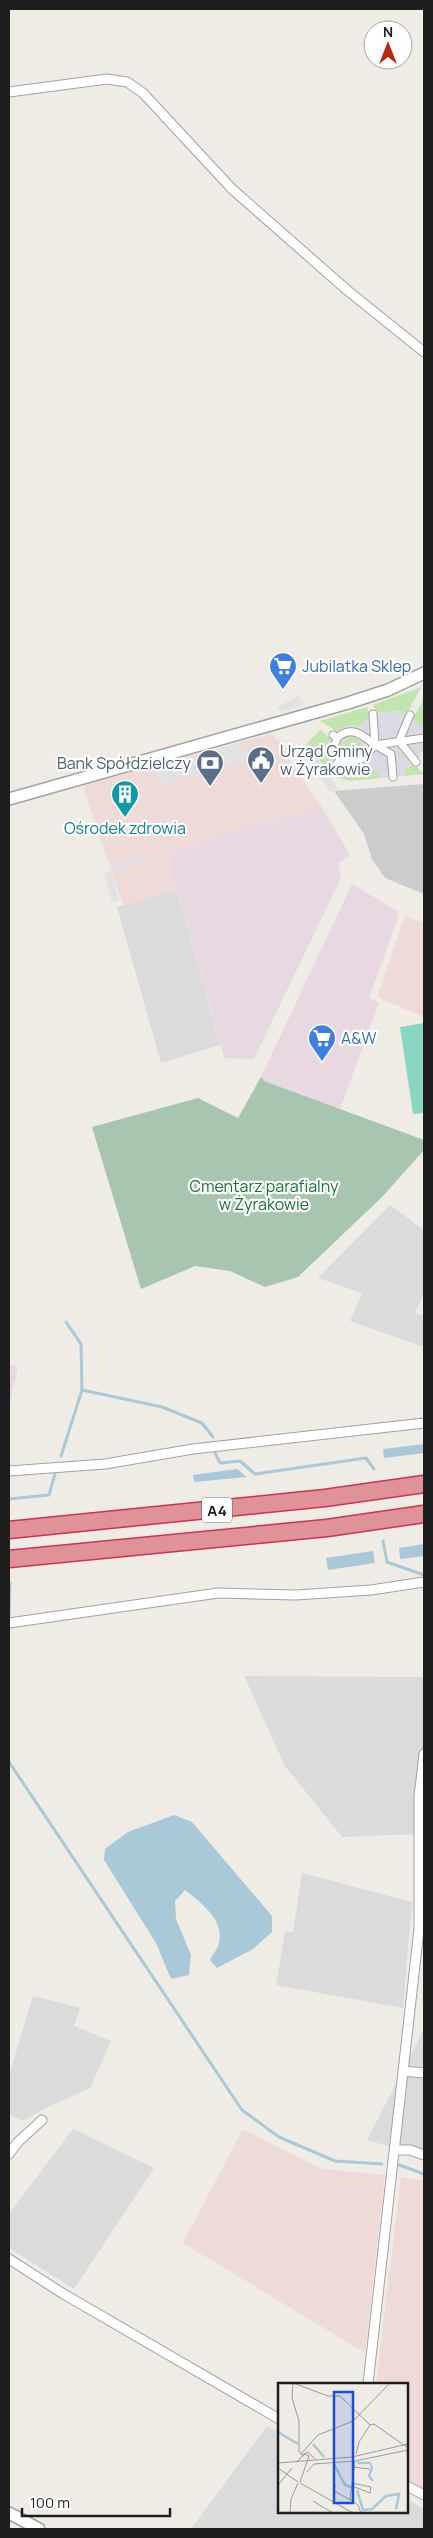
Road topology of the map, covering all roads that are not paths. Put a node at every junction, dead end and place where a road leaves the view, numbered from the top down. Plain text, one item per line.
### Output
1 (9, 92) edge
2 (424, 352) edge
3 (424, 673) edge
4 (373, 714) dead end
5 (410, 715) dead end
6 (424, 738) edge
7 (400, 741) junction
8 (375, 745) junction
9 (416, 762) dead end
10 (393, 777) dead end
11 (9, 799) edge
12 (424, 1423) edge
13 (9, 1471) edge
14 (424, 1484) edge
15 (424, 1514) edge
16 (9, 1530) edge
17 (9, 1559) edge
18 (424, 1582) edge
19 (9, 1623) edge
20 (424, 1754) edge
21 (403, 2070) junction
22 (424, 2073) edge
23 (42, 2120) dead end
24 (395, 2150) junction
25 (9, 2154) edge
26 (424, 2155) edge
27 (9, 2259) edge
28 (368, 2383) edge
29 (278, 2418) edge
30 (408, 2487) edge
31 (424, 2495) edge
32 (9, 2512) edge
33 (38, 2529) edge

1 - 2 street
3 - 11 street
4 - 8 street
5 - 7 street
6 - 7 street
7 - 8 street
7 - 9 street
8 - 8 street
8 - 10 street
12 - 13 street
14 - 16 highway, A4
15 - 17 highway, A4
18 - 19 street
20 - 21 street
21 - 22 street
21 - 24 street
23 - 25 street
24 - 26 street
24 - 28 street
27 - 29 street
30 - 31 street
32 - 33 street

